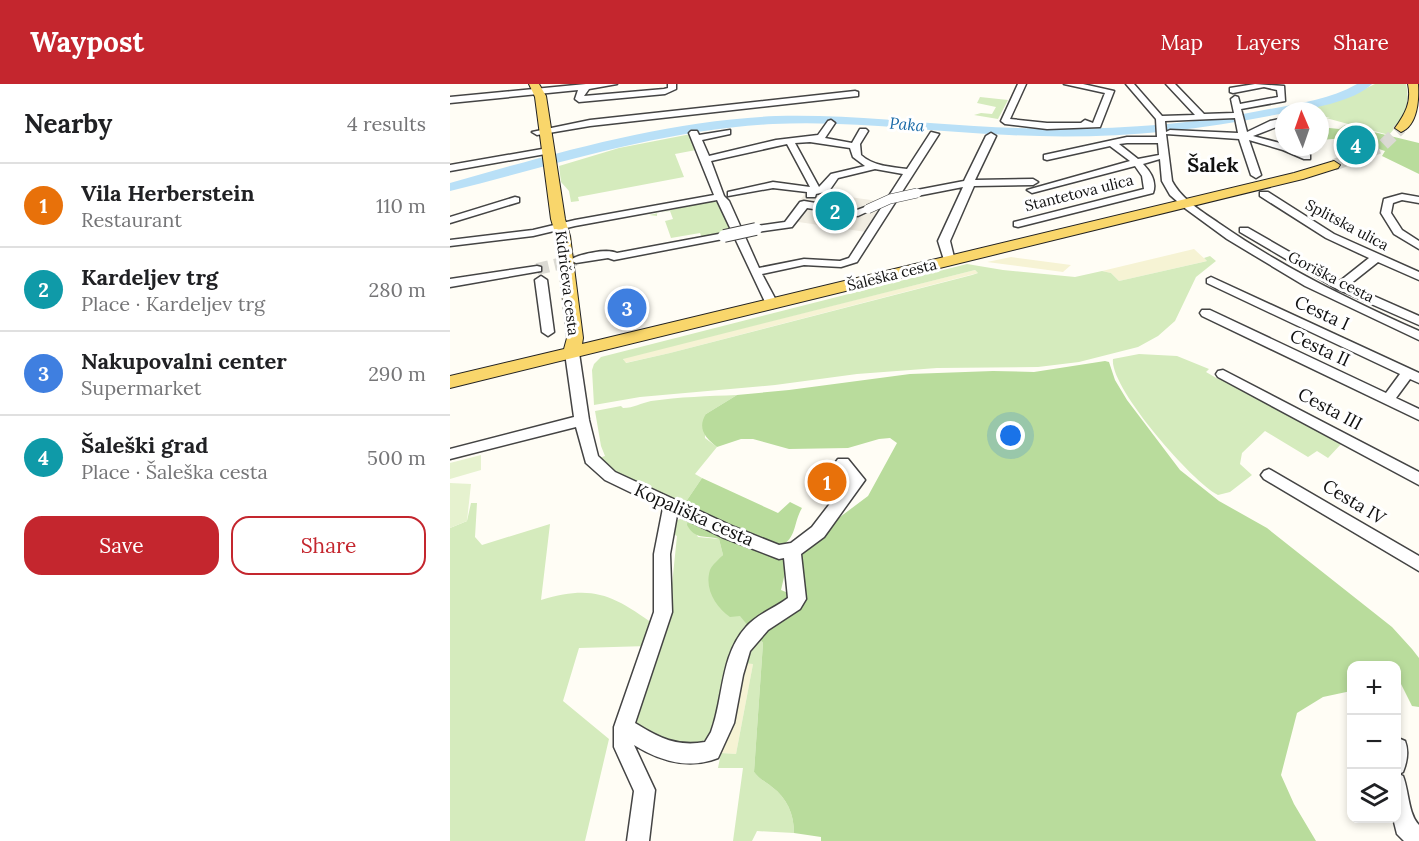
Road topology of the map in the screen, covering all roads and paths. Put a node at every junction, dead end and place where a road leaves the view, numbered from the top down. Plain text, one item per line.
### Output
1 (613, 84) edge
2 (672, 84) edge
3 (1022, 84) edge
4 (1068, 84) edge
5 (1130, 84) edge
6 (1170, 84) edge
7 (1413, 84) edge
8 (588, 86) junction
9 (470, 87) dead end
10 (1233, 87) edge
11 (535, 88) edge
12 (855, 94) dead end
13 (467, 99) junction
14 (450, 100) edge
15 (1238, 115) junction
16 (1202, 117) junction
17 (1275, 122) edge
18 (831, 123) dead end
19 (1401, 128) tunnel mouth
20 (1164, 130) junction
21 (863, 131) dead end
22 (541, 132) junction
23 (934, 134) dead end
24 (991, 136) dead end
25 (1243, 136) junction
26 (810, 139) junction
27 (1112, 143) junction
28 (791, 144) dead end
29 (1275, 145) edge
30 (855, 146) junction
31 (1042, 146) dead end
32 (738, 152) junction
33 (1157, 157) dead end
34 (545, 158) junction
35 (705, 159) junction
36 (1135, 162) junction
37 (1334, 165) tunnel mouth
38 (873, 166) junction
39 (450, 168) edge
40 (910, 172) junction
41 (1256, 175) dead end
42 (969, 183) junction
43 (813, 191) junction
44 (732, 194) dead end
45 (1264, 194) dead end
46 (719, 197) junction
47 (515, 200) dead end
48 (1419, 200) edge
49 (1185, 203) junction
50 (804, 204) junction
51 (450, 220) edge
52 (1018, 224) dead end
53 (554, 228) junction
54 (1244, 230) dead end
55 (450, 243) edge
56 (737, 245) junction
57 (1419, 246) edge
58 (1375, 258) junction
59 (576, 260) tunnel mouth
60 (950, 261) junction
61 (755, 272) junction
62 (1419, 276) edge
63 (1211, 281) dead end
64 (450, 283) edge
65 (1341, 286) junction
66 (772, 304) junction
67 (1206, 313) dead end
68 (1419, 321) edge
69 (548, 332) dead end
70 (1417, 332) edge
71 (572, 353) junction
72 (1223, 374) dead end
73 (1414, 375) edge
74 (450, 382) edge
75 (1388, 399) junction
76 (1419, 415) edge
77 (582, 420) junction
78 (450, 454) edge
79 (843, 462) dead end
80 (1269, 475) dead end
81 (1419, 478) edge
82 (670, 505) junction
83 (792, 550) junction
84 (1419, 564) edge
85 (624, 727) junction
86 (1401, 807) edge
87 (638, 841) edge
88 (1419, 841) edge

1 - 8 street
2 - 8 street
3 - 4 street
5 - 20 street
6 - 16 street
7 - 19 main road
8 - 11 street
9 - 13 street
10 - 15 street
10 - 15 street
11 - 13 street
11 - 22 main road, Kidričeva cesta
12 - 22 street
13 - 14 street
15 - 16 street
15 - 25 street
16 - 20 street
17 - 25 street
18 - 26 street
20 - 25 street
20 - 27 street
20 - 49 street, Goriška cesta
21 - 30 street
22 - 34 main road, Kidričeva cesta
23 - 40 street
24 - 42 street
25 - 29 street
25 - 41 street
26 - 30 street
26 - 32 street
27 - 31 street
27 - 36 street, Stantetova ulica
28 - 43 street
30 - 38 street
32 - 35 street
32 - 35 street
33 - 36 street, Stantetova ulica
34 - 39 street
34 - 53 main road, Kidričeva cesta
35 - 46 street
36 - 42 street, Stantetova ulica
36 - 52 street, Stantetova ulica
37 - 49 main road, Šaleška cesta
38 - 40 street
38 - 43 street
40 - 61 street
42 - 50 street, Stantetova ulica, bridge
42 - 60 street
43 - 44 street
43 - 50 street
45 - 58 street, Splitska ulica
46 - 53 street
46 - 56 street
47 - 51 street
48 - 57 street
49 - 60 main road, Šaleška cesta
49 - 70 street, Goriška cesta
50 - 56 street, bridge
53 - 55 street
53 - 71 main road, Kidričeva cesta
54 - 65 street
56 - 59 street
56 - 61 street
58 - 62 street, Splitska ulica
58 - 65 street
60 - 66 main road, Šaleška cesta
61 - 66 street
63 - 73 street, Cesta I
64 - 69 street
65 - 68 street
66 - 71 main road, Šaleška cesta
67 - 75 street, Cesta II
71 - 74 main road, Šaleška cesta
71 - 77 street, Kopališka cesta
72 - 81 street, Cesta III
73 - 75 street
75 - 76 street, Cesta II
77 - 78 street
77 - 82 street, Kopališka cesta
79 - 83 street
80 - 84 street, Cesta IV
82 - 83 street, Kopališka cesta
82 - 85 street
83 - 85 street
85 - 87 street
86 - 88 street

